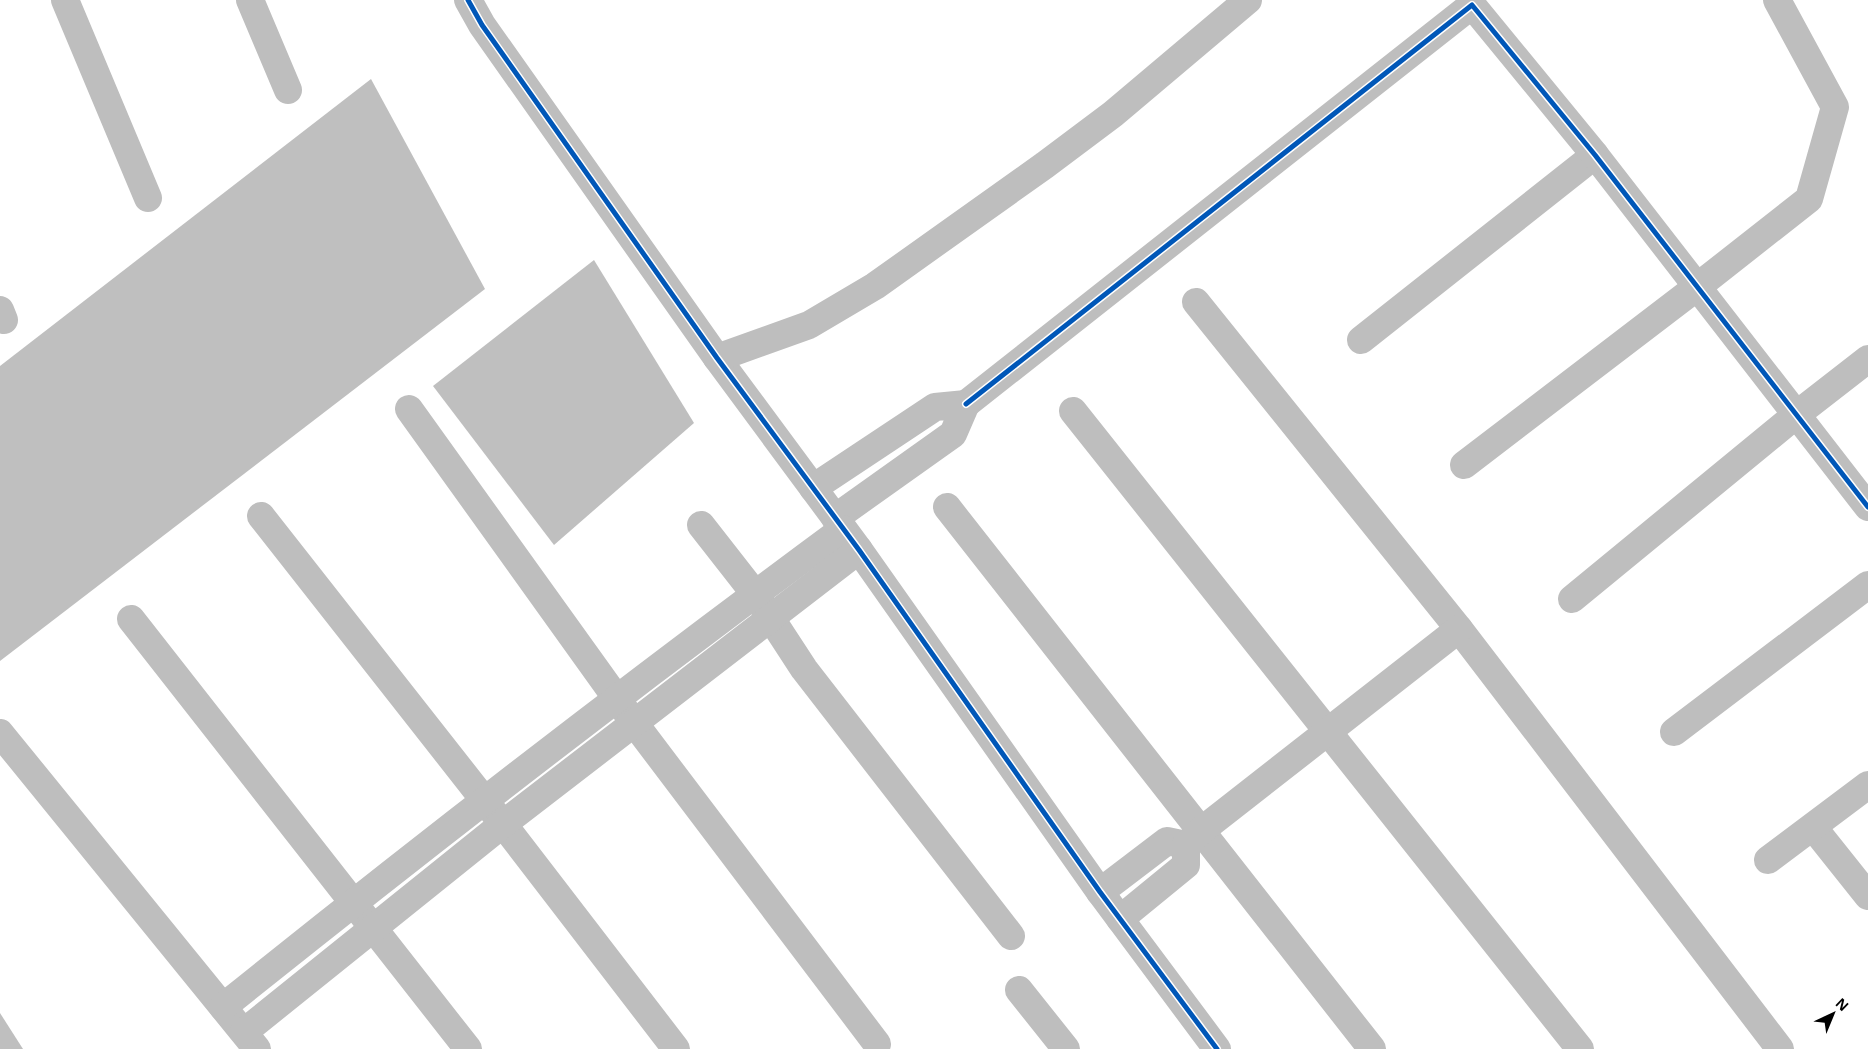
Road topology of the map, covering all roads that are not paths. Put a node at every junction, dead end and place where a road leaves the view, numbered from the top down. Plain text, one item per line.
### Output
1 (65, 0) edge
2 (250, 0) edge
3 (468, 0) edge
4 (1248, 0) edge
5 (1777, 0) edge
6 (288, 90) dead end
7 (1595, 155) junction
8 (148, 198) dead end
9 (1697, 287) junction
10 (1196, 302) dead end
11 (1361, 340) dead end
12 (716, 358) junction
13 (1868, 359) edge
14 (966, 404) junction
15 (409, 409) dead end
16 (1073, 411) dead end
17 (1796, 415) junction
18 (1464, 465) dead end
19 (813, 488) junction
20 (947, 506) dead end
21 (1868, 507) edge
22 (261, 516) dead end
23 (701, 525) dead end
24 (846, 532) junction
25 (1868, 585) edge
26 (755, 594) junction
27 (1572, 599) dead end
28 (131, 619) dead end
29 (771, 619) junction
30 (1459, 629) junction
31 (618, 699) junction
32 (635, 724) junction
33 (1329, 731) junction
34 (1674, 732) dead end
35 (0, 733) edge
36 (1868, 785) edge
37 (485, 801) junction
38 (504, 824) junction
39 (1813, 827) junction
40 (1194, 838) junction
41 (1768, 860) dead end
42 (1100, 892) junction
43 (1868, 896) edge
44 (353, 902) junction
45 (1120, 919) junction
46 (373, 929) junction
47 (1012, 936) dead end
48 (1019, 990) dead end
49 (223, 1007) junction
50 (250, 1040) edge
51 (877, 1044) dead end
52 (468, 1049) edge
53 (676, 1049) edge
54 (1066, 1049) edge
55 (1217, 1049) edge
56 (1372, 1049) edge
57 (1580, 1049) edge
58 (1780, 1049) edge

1 - 8 street
2 - 6 street
3 - 12 street
4 - 12 street
5 - 9 street
7 - 9 street
7 - 11 street
7 - 14 street
9 - 17 street
9 - 18 street
10 - 30 street
12 - 19 street
13 - 17 street
14 - 19 street
14 - 24 street
15 - 31 street
16 - 33 street
17 - 21 street
17 - 27 street
19 - 24 street
20 - 40 street
22 - 37 street
23 - 26 street
24 - 26 street
24 - 29 street
24 - 42 street
25 - 34 street
26 - 29 street
26 - 31 street
28 - 44 street
29 - 32 street
29 - 47 street
30 - 33 street
30 - 58 street
31 - 32 street
31 - 37 street
32 - 38 street
32 - 51 street
33 - 40 street
33 - 57 street
35 - 49 street
36 - 39 street
37 - 38 street
37 - 44 street
38 - 46 street
38 - 53 street
39 - 41 street
39 - 43 street
40 - 42 street
40 - 45 street
40 - 56 street
42 - 45 street
44 - 46 street
44 - 49 street
45 - 55 street
46 - 50 street
46 - 52 street
48 - 54 street
49 - 50 street

